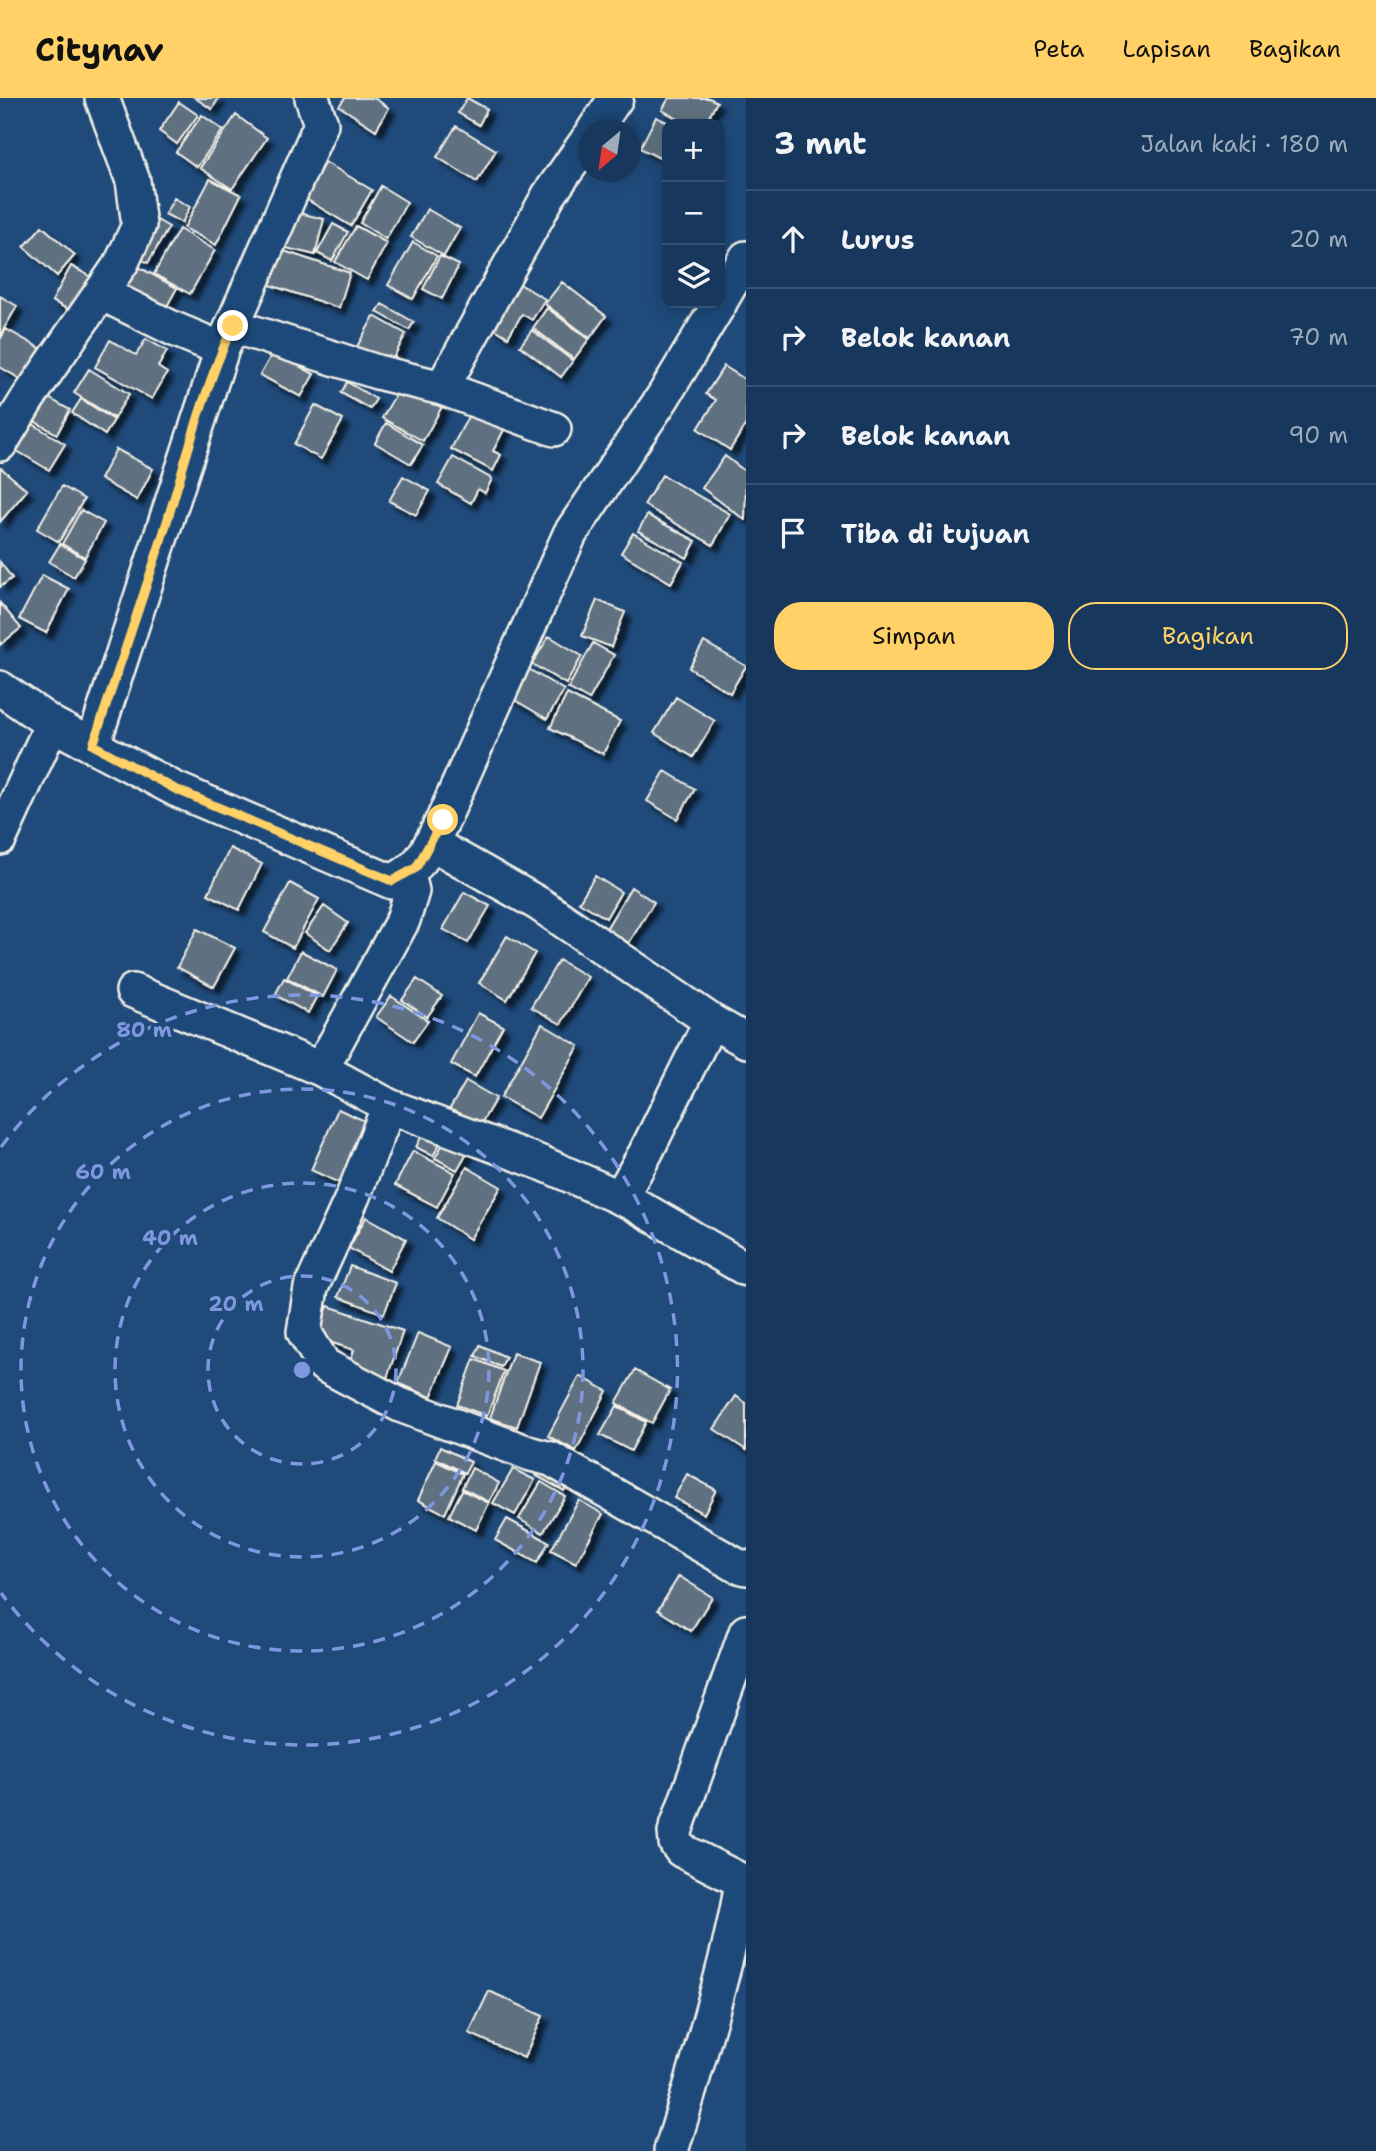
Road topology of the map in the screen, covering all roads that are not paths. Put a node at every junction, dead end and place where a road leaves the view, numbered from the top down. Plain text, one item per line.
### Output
1 (102, 98) edge
2 (312, 98) edge
3 (616, 98) edge
4 (602, 119) edge
5 (578, 154) edge
6 (746, 258) edge
7 (101, 293) junction
8 (725, 294) edge
9 (717, 308) edge
10 (228, 338) junction
11 (442, 388) junction
12 (554, 429) dead end
13 (0, 444) edge
14 (0, 688) edge
15 (52, 724) junction
16 (93, 745) junction
17 (0, 838) edge
18 (431, 843) junction
19 (408, 874) junction
20 (133, 991) dead end
21 (711, 1021) junction
22 (746, 1041) edge
23 (321, 1069) junction
24 (389, 1107) junction
25 (620, 1198) junction
26 (746, 1269) edge
27 (743, 1572) edge
28 (746, 1632) edge
29 (671, 2151) edge

1 - 7 street
2 - 10 street
3 - 4 street
5 - 11 street
6 - 8 street
7 - 10 street
7 - 13 street
9 - 18 street
10 - 11 street
10 - 16 street
11 - 12 street
14 - 15 street
15 - 16 street
15 - 17 street
16 - 19 street
18 - 19 street
18 - 21 street
19 - 23 street
20 - 23 street
21 - 22 street
21 - 25 street
23 - 24 street
24 - 25 street
24 - 27 street
25 - 26 street
28 - 29 street

